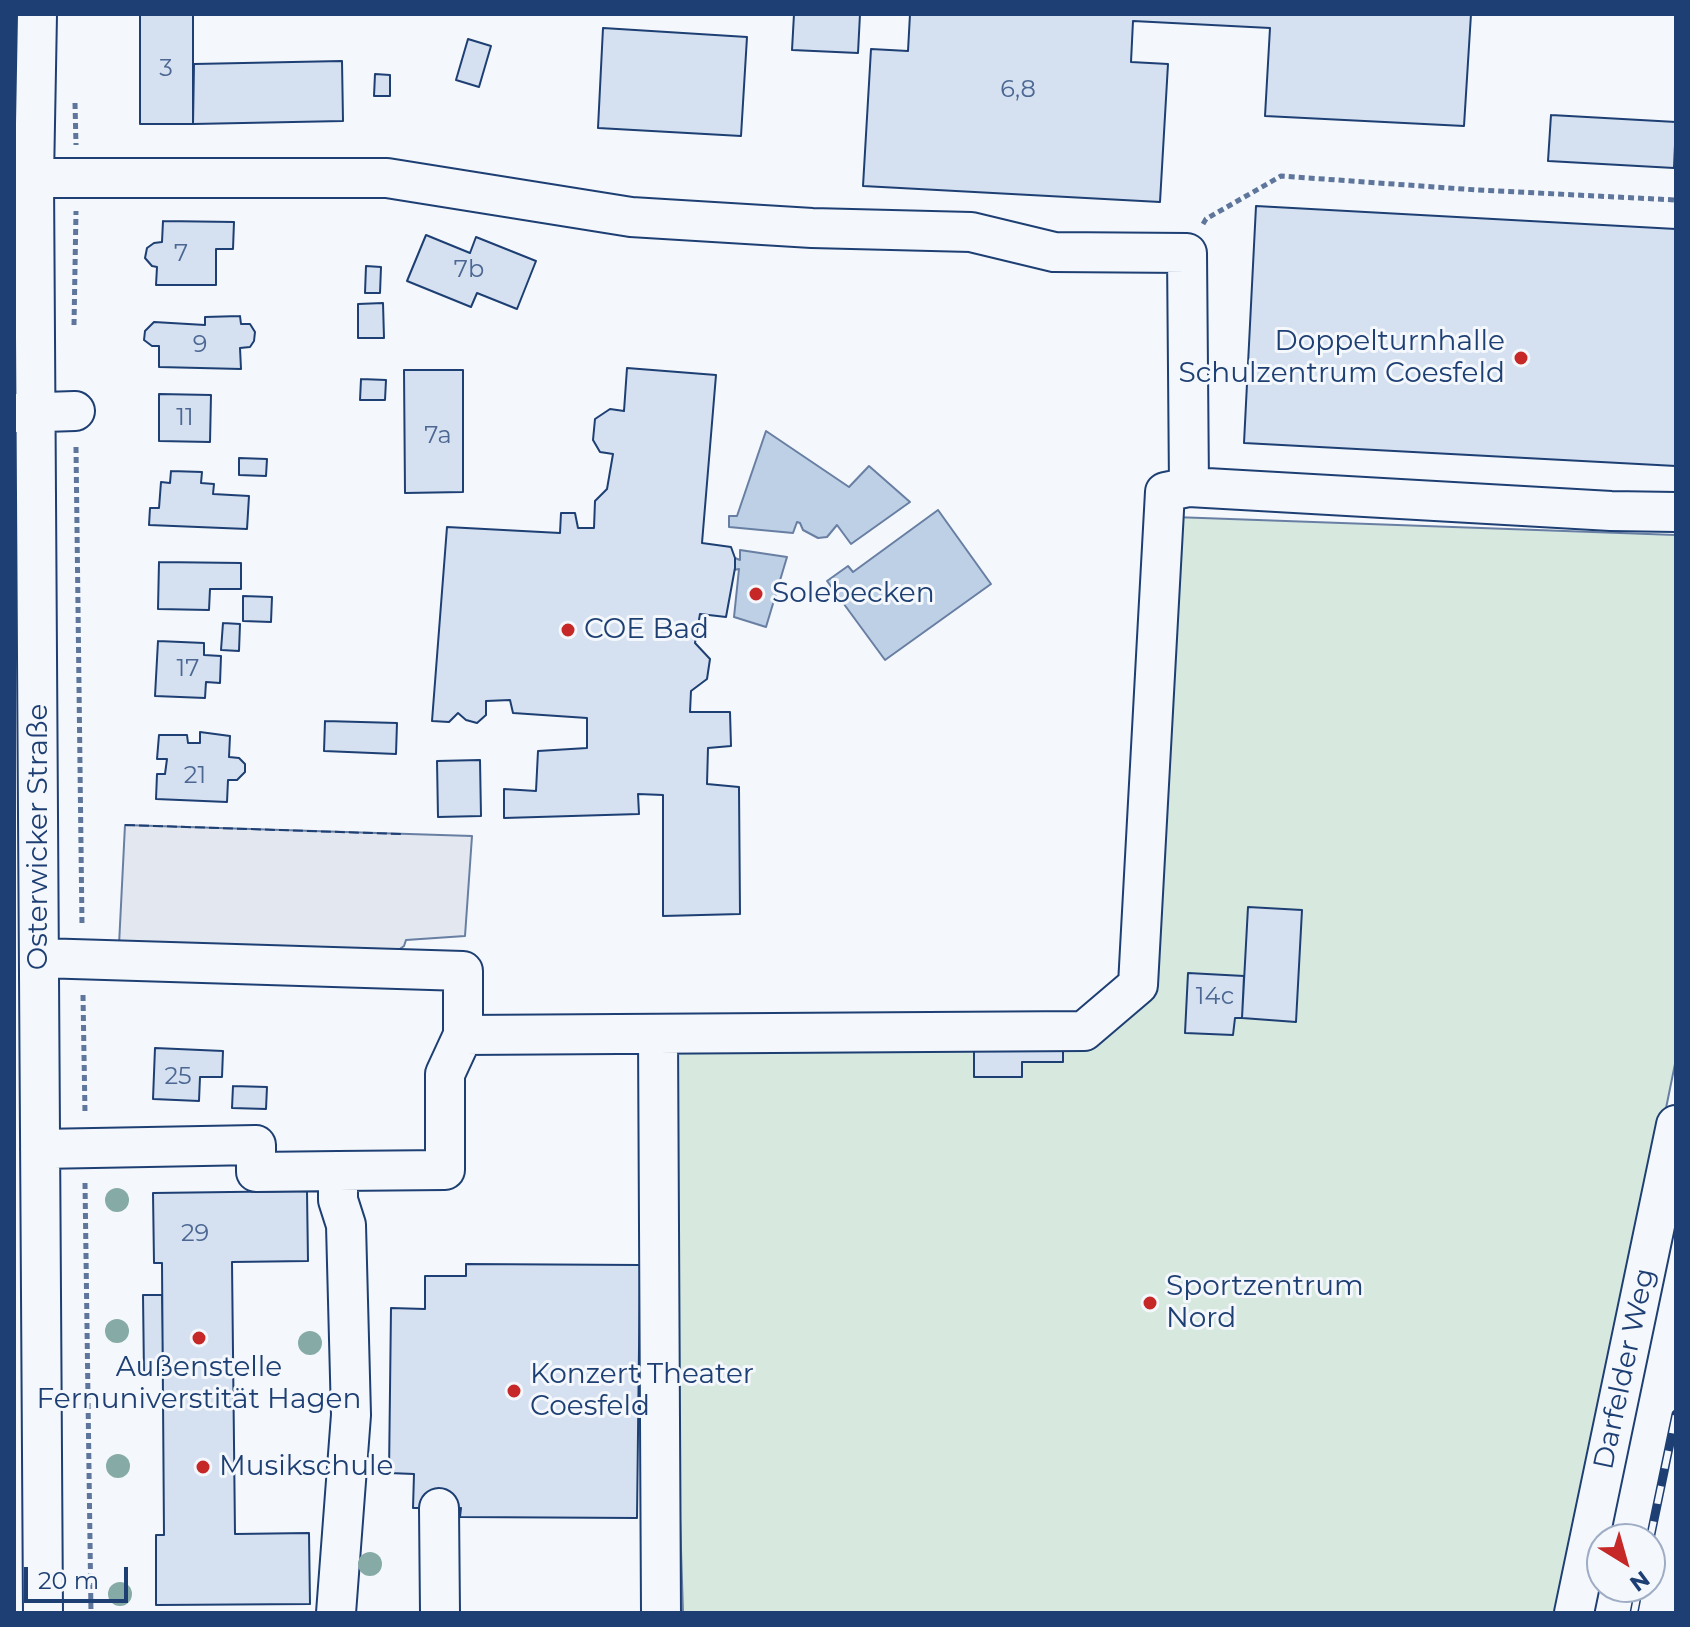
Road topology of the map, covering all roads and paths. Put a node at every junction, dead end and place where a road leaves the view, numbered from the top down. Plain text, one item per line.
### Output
1 (37, 14) edge
2 (34, 178) junction
3 (77, 178) junction
4 (1676, 200) edge
5 (25, 240) edge
6 (1187, 253) junction
7 (74, 332) dead end
8 (75, 411) joint
9 (25, 413) edge
10 (1189, 487) junction
11 (1676, 512) edge
12 (26, 664) edge
13 (40, 958) junction
14 (83, 959) junction
15 (658, 1034) junction
16 (463, 1035) junction
17 (1676, 1125) edge
18 (85, 1147) junction
19 (40, 1149) junction
20 (338, 1171) junction
21 (27, 1291) edge
22 (439, 1508) dead end
23 (43, 1613) edge
24 (91, 1613) edge
25 (336, 1613) edge
26 (440, 1613) edge
27 (661, 1613) edge
28 (1574, 1613) edge

1 - 2 street, Osterwicker Straße
2 - 3 street
2 - 5 street, Osterwicker Straße
3 - 6 street
3 - 7 path
4 - 6 path
5 - 9 street, Osterwicker Straße
6 - 10 street
8 - 9 street
8 - 14 path
9 - 12 street, Osterwicker Straße
10 - 11 street
10 - 15 street
12 - 13 street, Osterwicker Straße
13 - 14 street
13 - 19 street, Osterwicker Straße
14 - 16 street
14 - 18 path
15 - 16 street
15 - 27 street
16 - 20 street
17 - 28 street, Darfelder Weg
18 - 19 street
18 - 20 street
18 - 24 path
19 - 21 street, Osterwicker Straße
20 - 25 street
21 - 23 street, Osterwicker Straße
22 - 26 street

